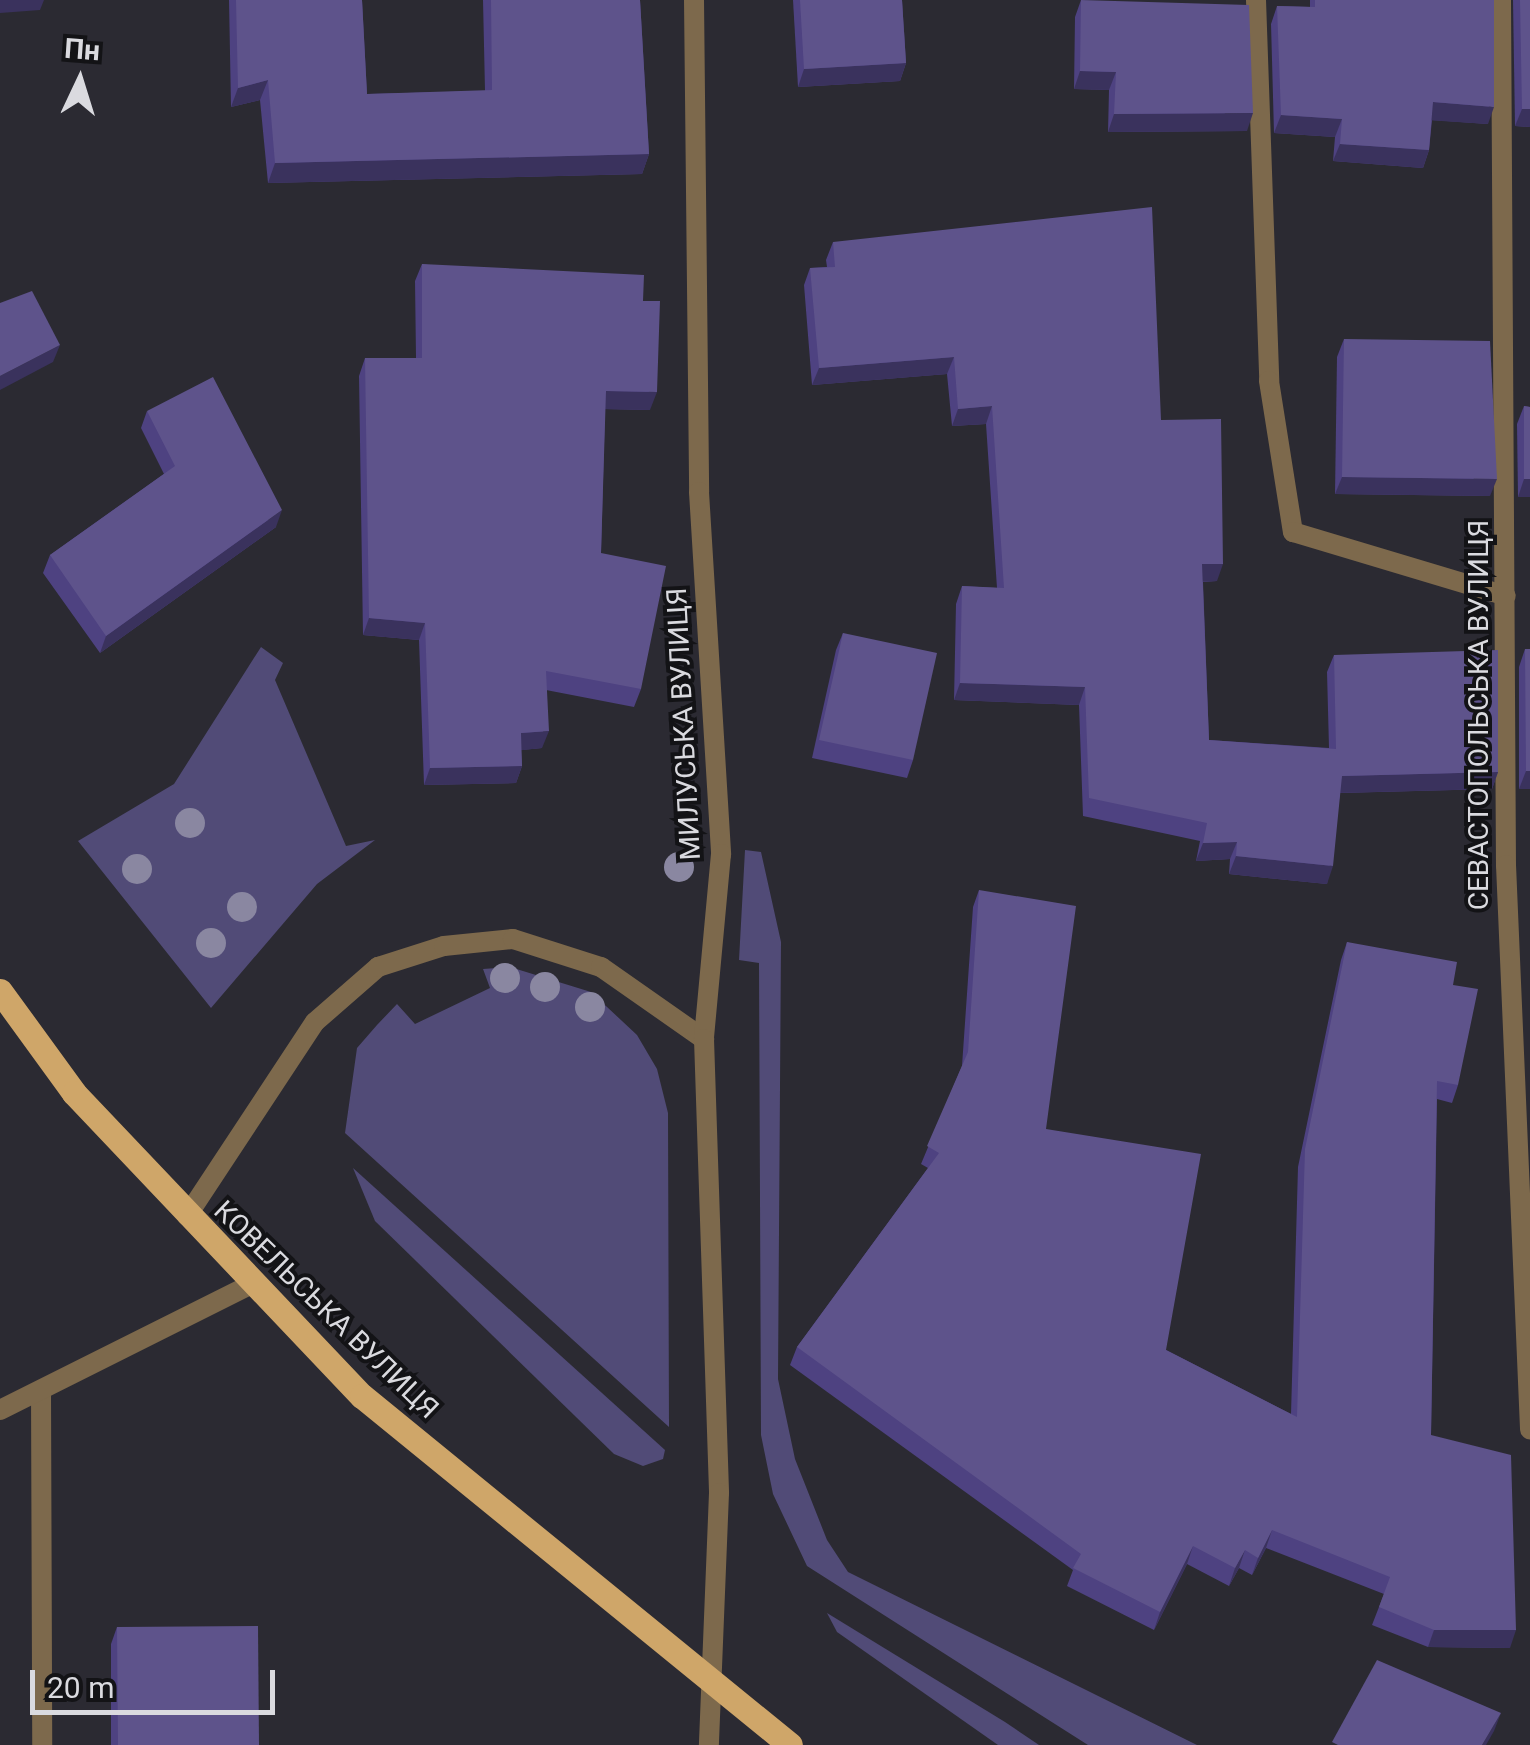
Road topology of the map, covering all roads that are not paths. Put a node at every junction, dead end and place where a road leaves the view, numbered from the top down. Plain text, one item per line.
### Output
1 (694, 0) edge
2 (1256, 0) edge
3 (1501, 0) edge
4 (1506, 596) junction
5 (0, 991) edge
6 (704, 1039) junction
7 (187, 1216) junction
8 (254, 1283) junction
9 (41, 1390) junction
10 (0, 1410) edge
11 (1530, 1430) edge
12 (708, 1685) junction
13 (42, 1745) edge
14 (709, 1745) edge
15 (790, 1745) edge

1 - 6 street, МИЛУСЬКА ВУЛИЦЯ
2 - 4 street
3 - 4 street, СЕВАСТОПОЛЬСЬКА ВУЛИЦЯ
4 - 11 street, СЕВАСТОПОЛЬСЬКА ВУЛИЦЯ
5 - 7 main road, КОВЕЛЬСЬКА ВУЛИЦЯ
6 - 7 street
6 - 12 street, МИЛУСЬКА ВУЛИЦЯ
7 - 8 main road, КОВЕЛЬСЬКА ВУЛИЦЯ
8 - 9 street
8 - 12 main road, КОВЕЛЬСЬКА ВУЛИЦЯ
9 - 10 street
9 - 13 street
12 - 14 street, МИЛУСЬКА ВУЛИЦЯ
12 - 15 main road, КОВЕЛЬСЬКА ВУЛИЦЯ

